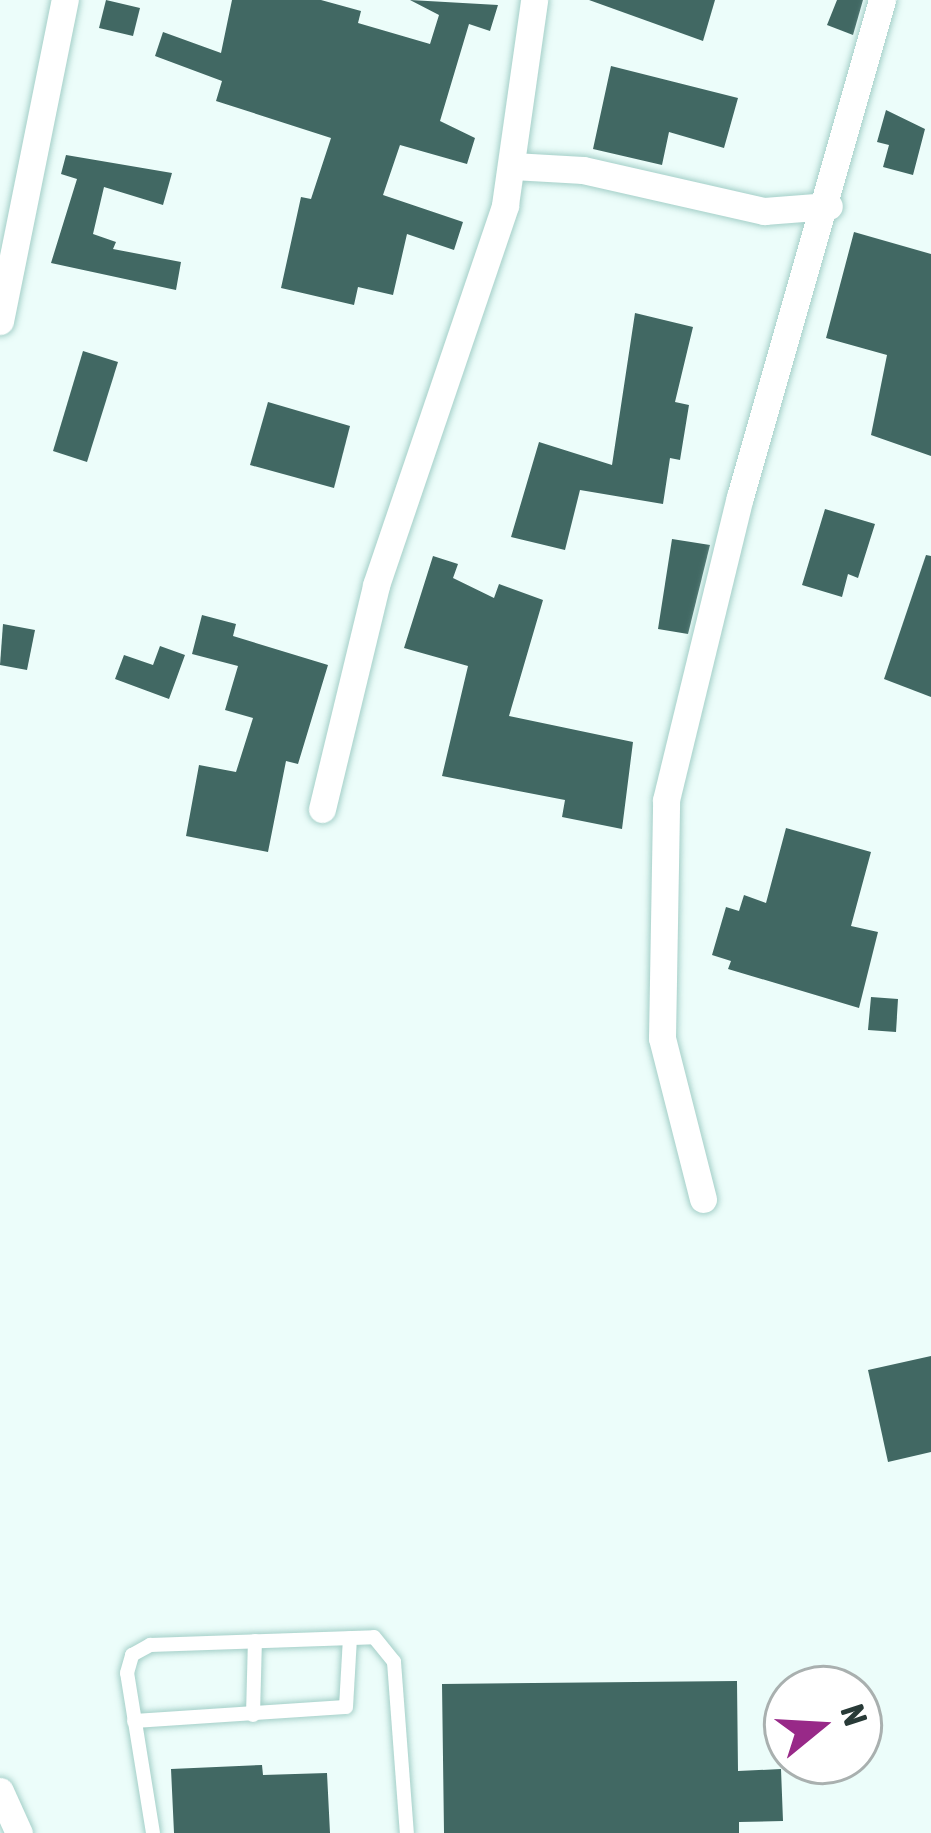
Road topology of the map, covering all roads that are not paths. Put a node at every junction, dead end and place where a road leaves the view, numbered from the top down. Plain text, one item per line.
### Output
1 (65, 0) edge
2 (534, 0) edge
3 (882, 0) edge
4 (513, 166) junction
5 (829, 206) junction
6 (2, 305) edge
7 (322, 809) dead end
8 (703, 1199) dead end
9 (350, 1638) junction
10 (255, 1641) junction
11 (253, 1715) junction
12 (134, 1721) junction
13 (0, 1791) edge
14 (19, 1833) edge
15 (153, 1833) edge
16 (407, 1833) edge

1 - 6 street
2 - 4 street
3 - 5 street
4 - 5 street
4 - 7 street
5 - 8 street
9 - 10 lane
9 - 11 lane
9 - 16 lane
10 - 11 lane
10 - 12 lane
11 - 12 lane
12 - 15 lane
13 - 14 street

